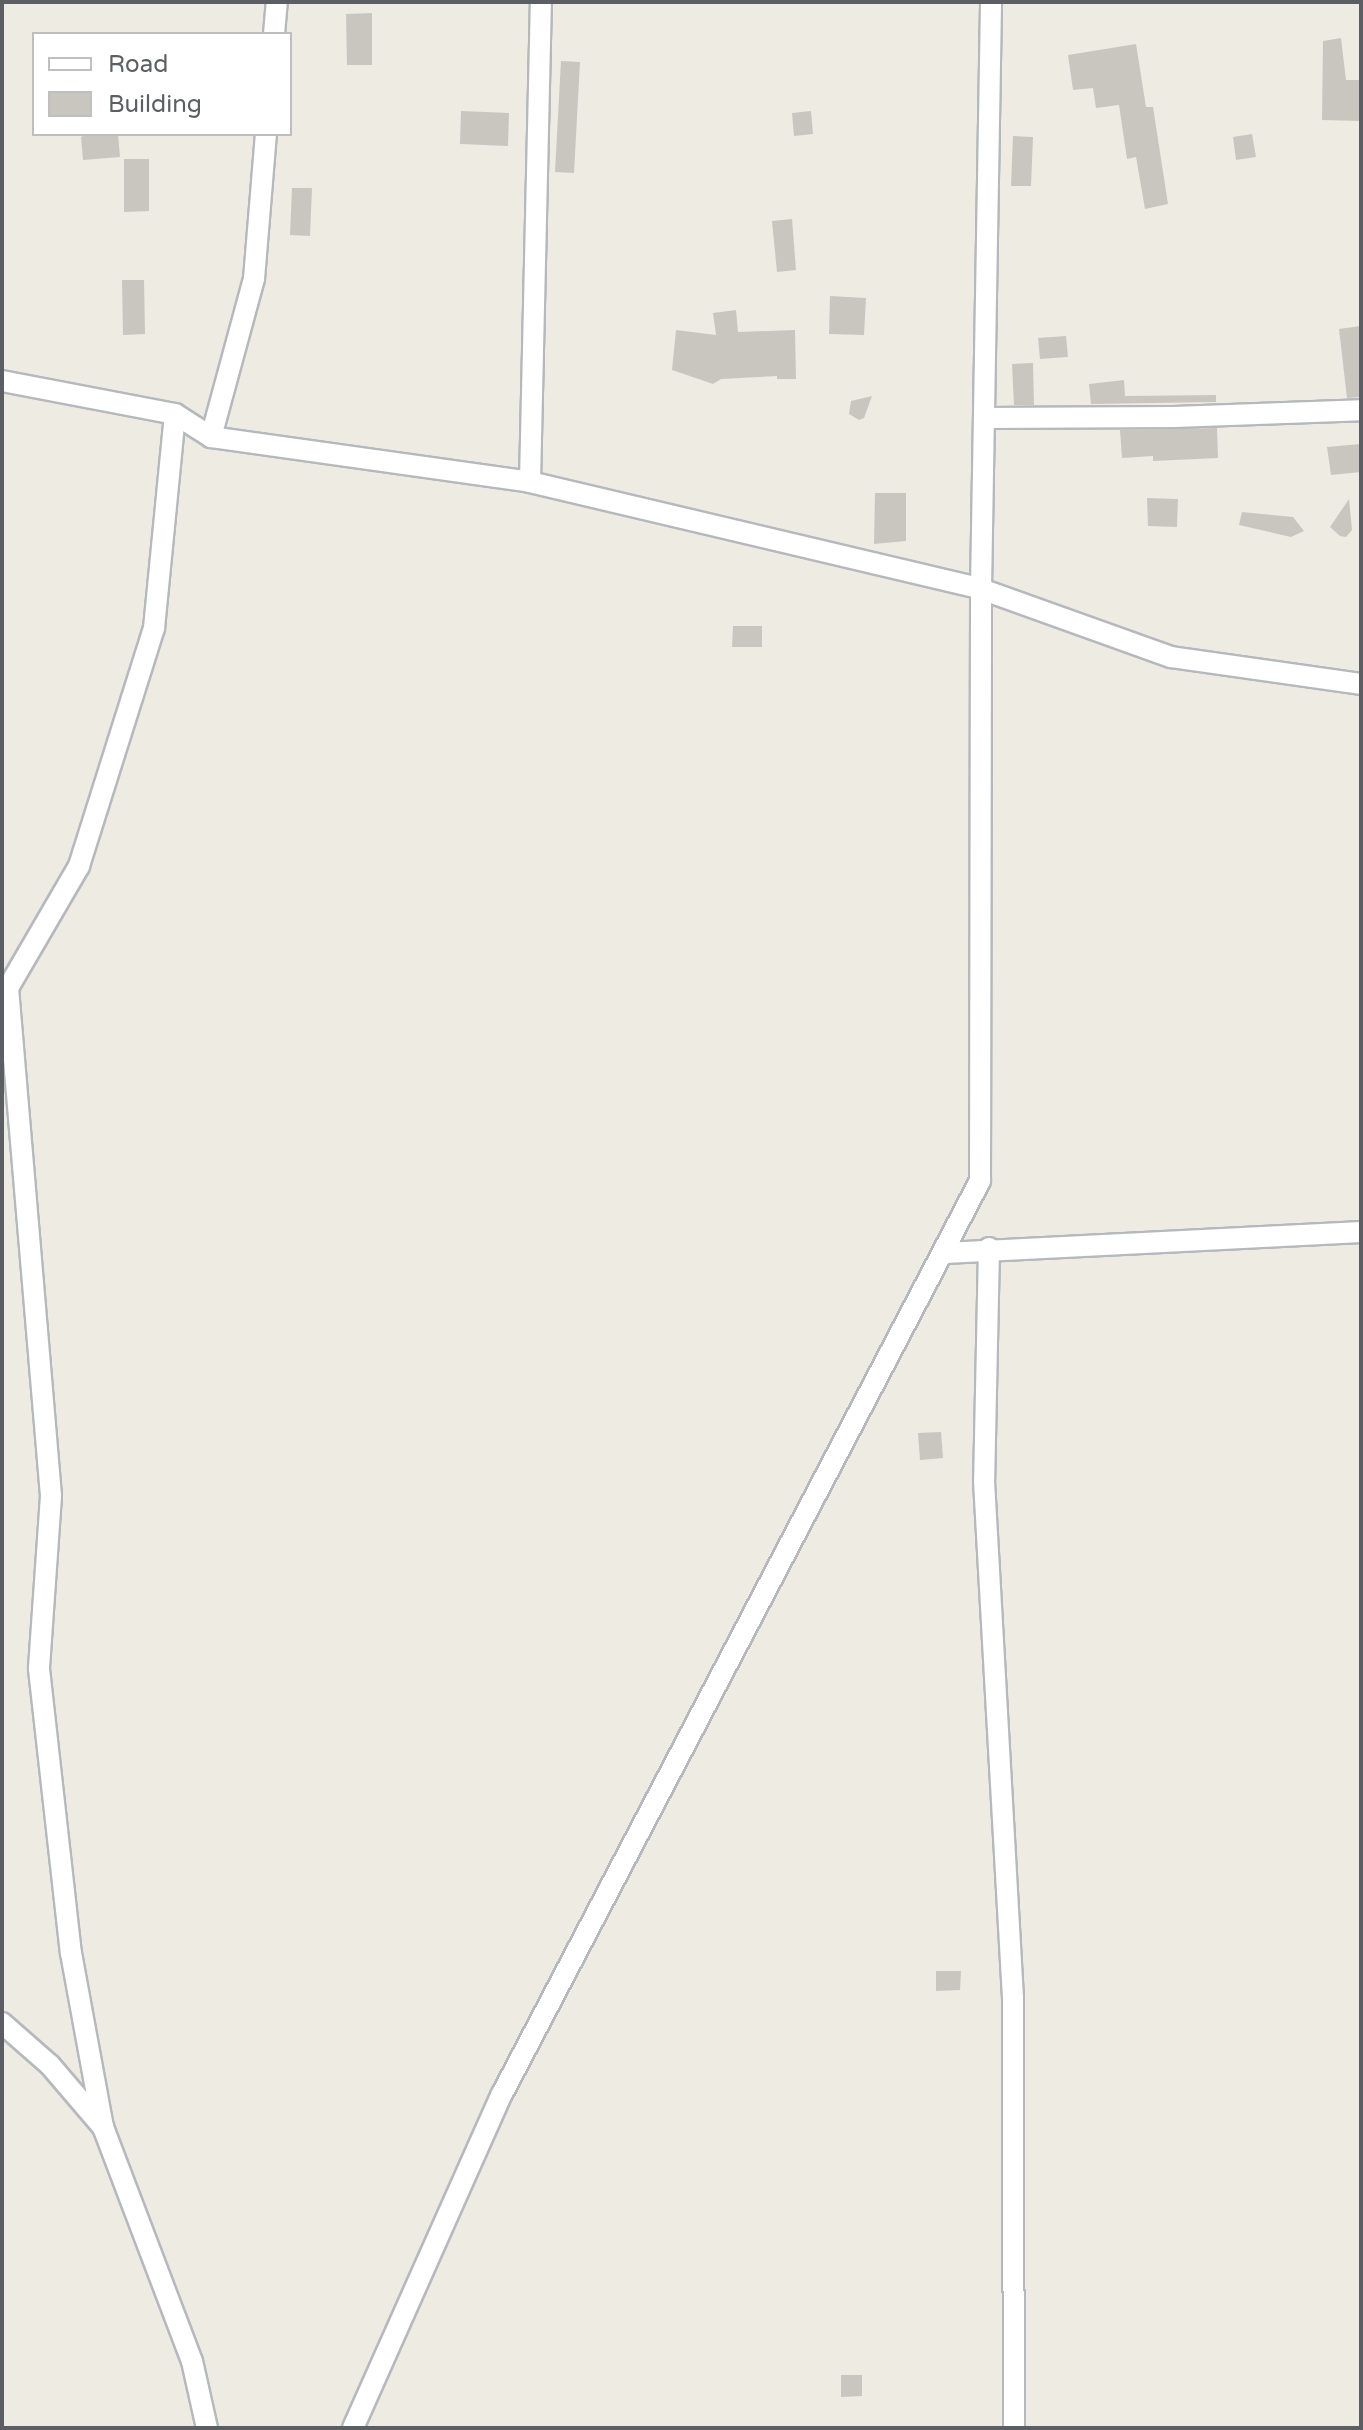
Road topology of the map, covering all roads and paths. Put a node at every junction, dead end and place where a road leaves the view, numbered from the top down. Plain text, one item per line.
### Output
1 (277, 2) edge
2 (541, 2) edge
3 (991, 2) edge
4 (274, 32) edge
5 (266, 136) edge
6 (2, 381) edge
7 (1361, 410) edge
8 (175, 414) junction
9 (984, 418) junction
10 (211, 437) junction
11 (530, 482) junction
12 (981, 589) junction
13 (1361, 684) edge
14 (1361, 1232) edge
15 (989, 1248) junction
16 (945, 1253) junction
17 (2, 2023) edge
18 (103, 2127) junction
19 (207, 2428) edge
20 (353, 2428) edge
21 (1014, 2428) edge

1 - 4 street
2 - 11 street
3 - 9 street
5 - 10 street
6 - 8 street
7 - 9 street
8 - 10 street
8 - 18 street
9 - 12 street
10 - 11 street
11 - 12 street
12 - 13 street
12 - 16 street
14 - 15 street
15 - 16 street
15 - 21 street
16 - 20 street
17 - 18 street
18 - 19 street

